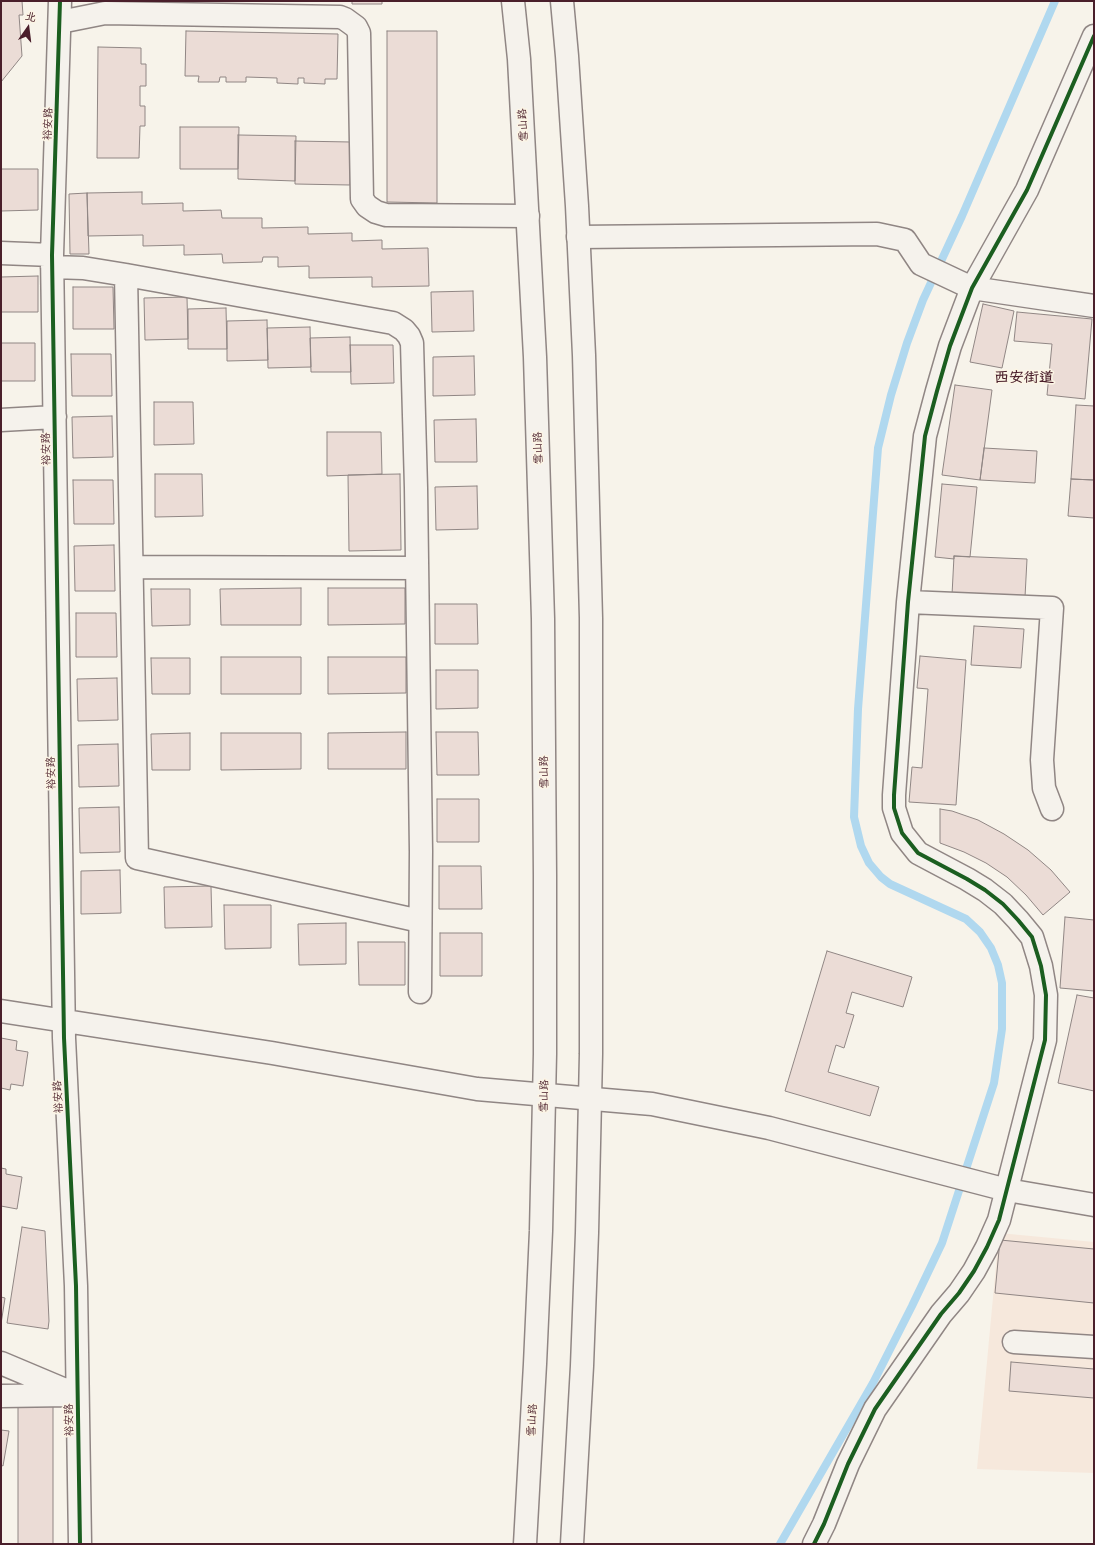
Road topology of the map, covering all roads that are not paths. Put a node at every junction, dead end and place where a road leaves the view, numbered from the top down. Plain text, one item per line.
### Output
1 (60, 1) edge
2 (513, 1) edge
3 (562, 1) edge
4 (60, 22) junction
5 (1094, 36) edge
6 (528, 216) junction
7 (578, 237) junction
8 (1, 253) edge
9 (52, 261) junction
10 (126, 275) junction
11 (972, 288) junction
12 (1094, 306) edge
13 (55, 417) junction
14 (1, 420) edge
15 (132, 567) junction
16 (417, 568) junction
17 (908, 602) junction
18 (1052, 809) dead end
19 (420, 921) junction
20 (420, 992) dead end
21 (1, 1011) edge
22 (64, 1021) junction
23 (544, 1095) junction
24 (590, 1099) junction
25 (1007, 1190) junction
26 (1094, 1205) edge
27 (1014, 1342) dead end
28 (1094, 1347) edge
29 (1, 1363) edge
30 (77, 1395) junction
31 (1, 1396) edge
32 (80, 1544) edge
33 (525, 1544) edge
34 (572, 1544) edge
35 (814, 1544) edge

1 - 4 street, 裕安路
2 - 6 street, 雪山路
3 - 7 street
4 - 6 street
4 - 9 street, 裕安路
5 - 11 street
6 - 23 street, 雪山路
7 - 11 street
7 - 24 street
8 - 9 street
9 - 10 street
9 - 13 street, 裕安路
10 - 15 street
10 - 16 street
11 - 12 street
11 - 17 street
13 - 14 street
13 - 22 street, 裕安路
15 - 16 street
15 - 19 street
16 - 19 street
17 - 18 street
17 - 25 street
19 - 20 street
21 - 22 street
22 - 23 street
22 - 30 street, 裕安路
23 - 24 street
23 - 33 street, 雪山路
24 - 25 street
24 - 34 street
25 - 26 street
25 - 35 street
27 - 28 street
29 - 30 street
30 - 31 street
30 - 32 street, 裕安路

